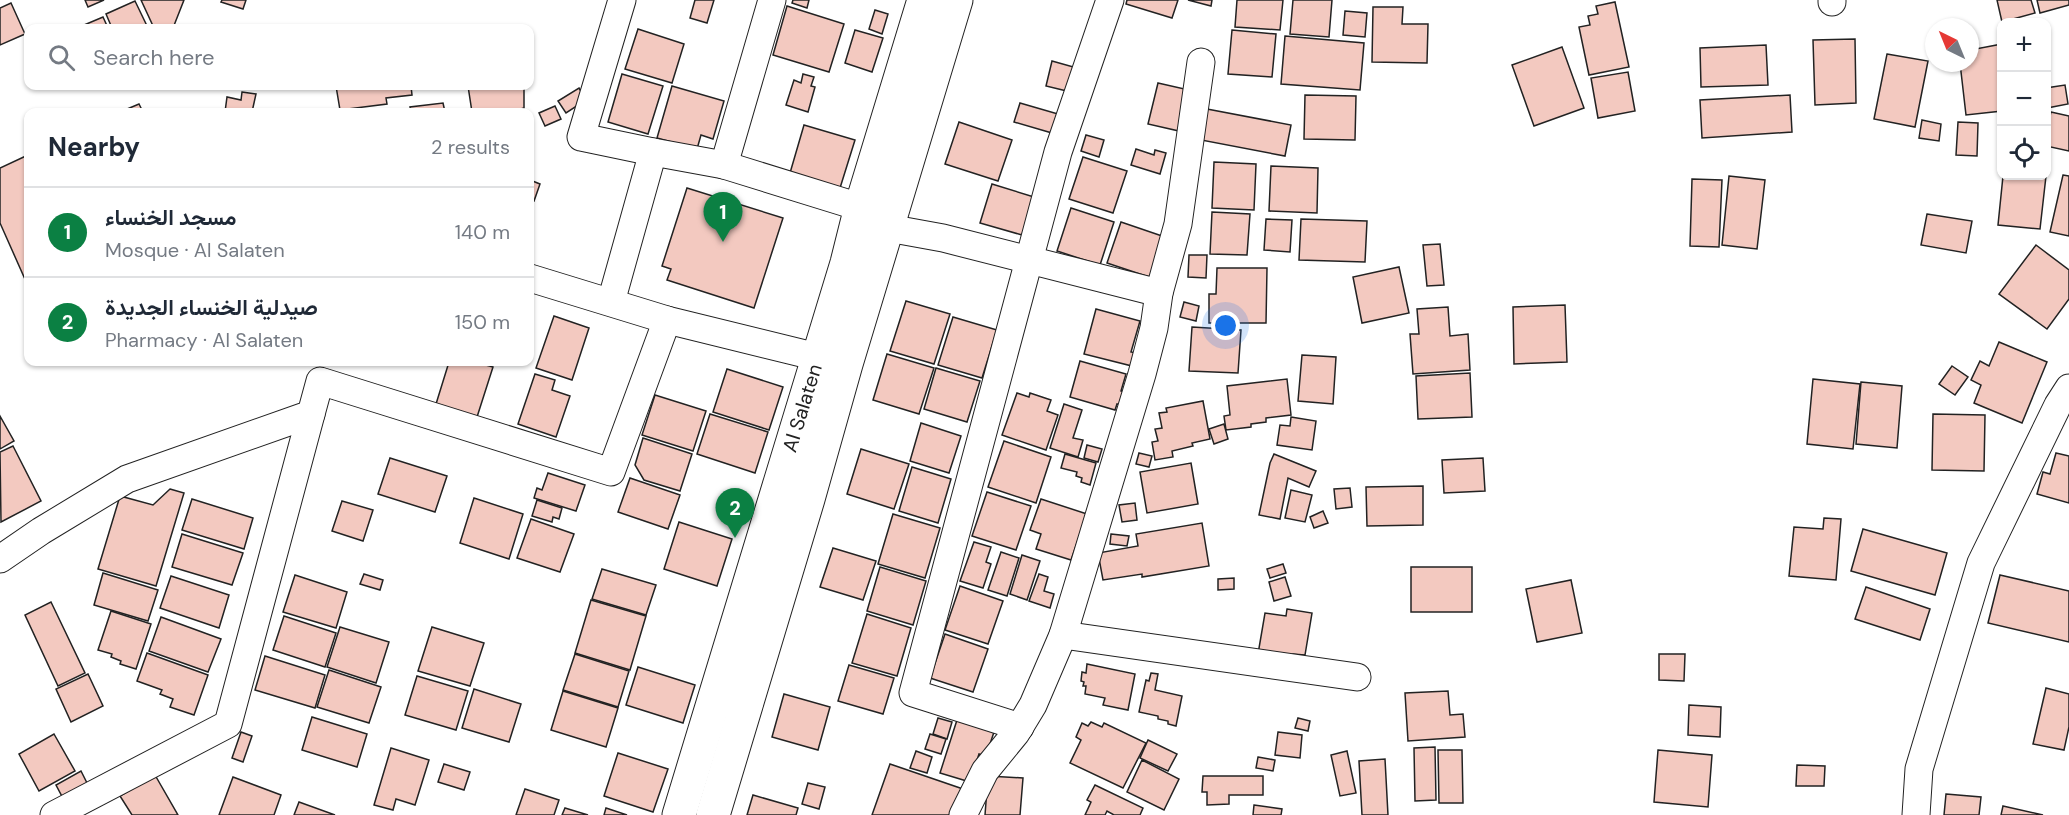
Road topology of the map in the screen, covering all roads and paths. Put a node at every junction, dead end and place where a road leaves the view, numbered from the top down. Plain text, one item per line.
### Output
1 (622, 0) edge
2 (772, 0) edge
3 (924, 0) edge
4 (956, 0) edge
5 (1110, 0) edge
6 (1202, 62) dead end
7 (652, 152) junction
8 (724, 165) junction
9 (880, 218) junction
10 (1029, 259) junction
11 (534, 279) edge
12 (1159, 293) junction
13 (611, 302) junction
14 (667, 320) junction
15 (831, 361) junction
16 (2069, 388) edge
17 (310, 414) junction
18 (0, 559) edge
19 (1063, 634) junction
20 (1357, 677) dead end
21 (1020, 727) junction
22 (54, 815) edge
23 (679, 815) edge
24 (713, 815) edge
25 (963, 815) edge
26 (1916, 815) edge

1 - 7 street
2 - 8 street
3 - 9 main road, Al Salaten
4 - 9 main road, Al Salaten
5 - 10 street
6 - 12 street
7 - 8 street
7 - 13 street
8 - 9 street
9 - 10 street
9 - 15 main road, Al Salaten
10 - 12 street
10 - 21 street
11 - 13 street
12 - 19 street
13 - 14 street
14 - 15 street
14 - 17 street
15 - 23 main road, Al Salaten
15 - 24 main road, Al Salaten
16 - 26 street
17 - 18 street
17 - 22 street
19 - 20 street
19 - 21 street
21 - 25 street

